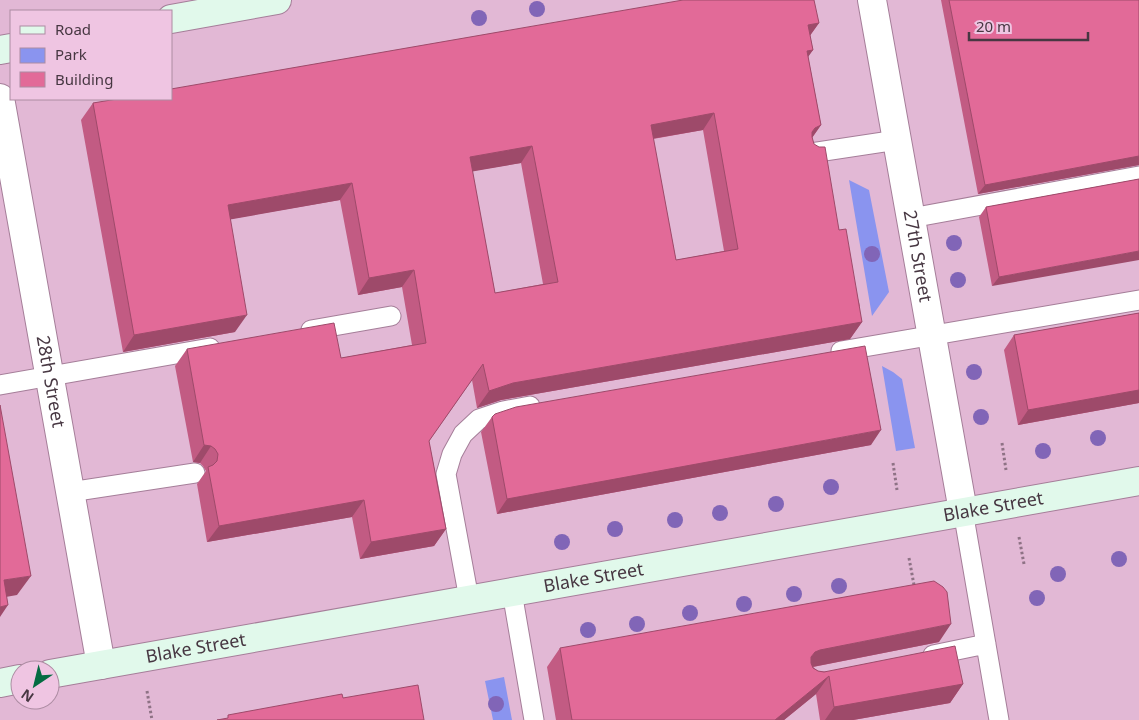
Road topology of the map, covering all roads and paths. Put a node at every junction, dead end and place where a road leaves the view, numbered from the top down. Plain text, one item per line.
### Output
1 (277, 0) edge
2 (872, 0) edge
3 (172, 19) edge
4 (0, 98) edge
5 (897, 140) junction
6 (811, 153) edge
7 (1139, 176) edge
8 (911, 218) junction
9 (1139, 300) edge
10 (391, 316) dead end
11 (294, 333) edge
12 (932, 336) junction
13 (226, 345) edge
14 (823, 354) edge
15 (50, 376) junction
16 (0, 385) edge
17 (552, 402) edge
18 (195, 473) dead end
19 (1139, 481) edge
20 (70, 492) junction
21 (963, 511) junction
22 (512, 592) junction
23 (469, 600) junction
24 (986, 644) junction
25 (913, 659) edge
26 (101, 665) junction
27 (60, 672) edge
28 (534, 720) edge
29 (999, 720) edge

1 - 3 street
2 - 5 street, 27th Street
4 - 15 street, 28th Street
5 - 6 lane
5 - 8 street, 27th Street
7 - 8 lane
8 - 12 street, 27th Street
9 - 12 lane
10 - 11 lane
12 - 14 lane
12 - 21 street, 27th Street
13 - 15 lane
15 - 16 lane
15 - 20 street, 28th Street
17 - 23 lane
18 - 20 lane
19 - 21 street, Blake Street
20 - 26 street, 28th Street
21 - 22 street, Blake Street
21 - 24 lane
22 - 23 street, Blake Street
22 - 28 lane
23 - 26 street, Blake Street
24 - 25 lane
24 - 29 lane
26 - 27 street, Blake Street

